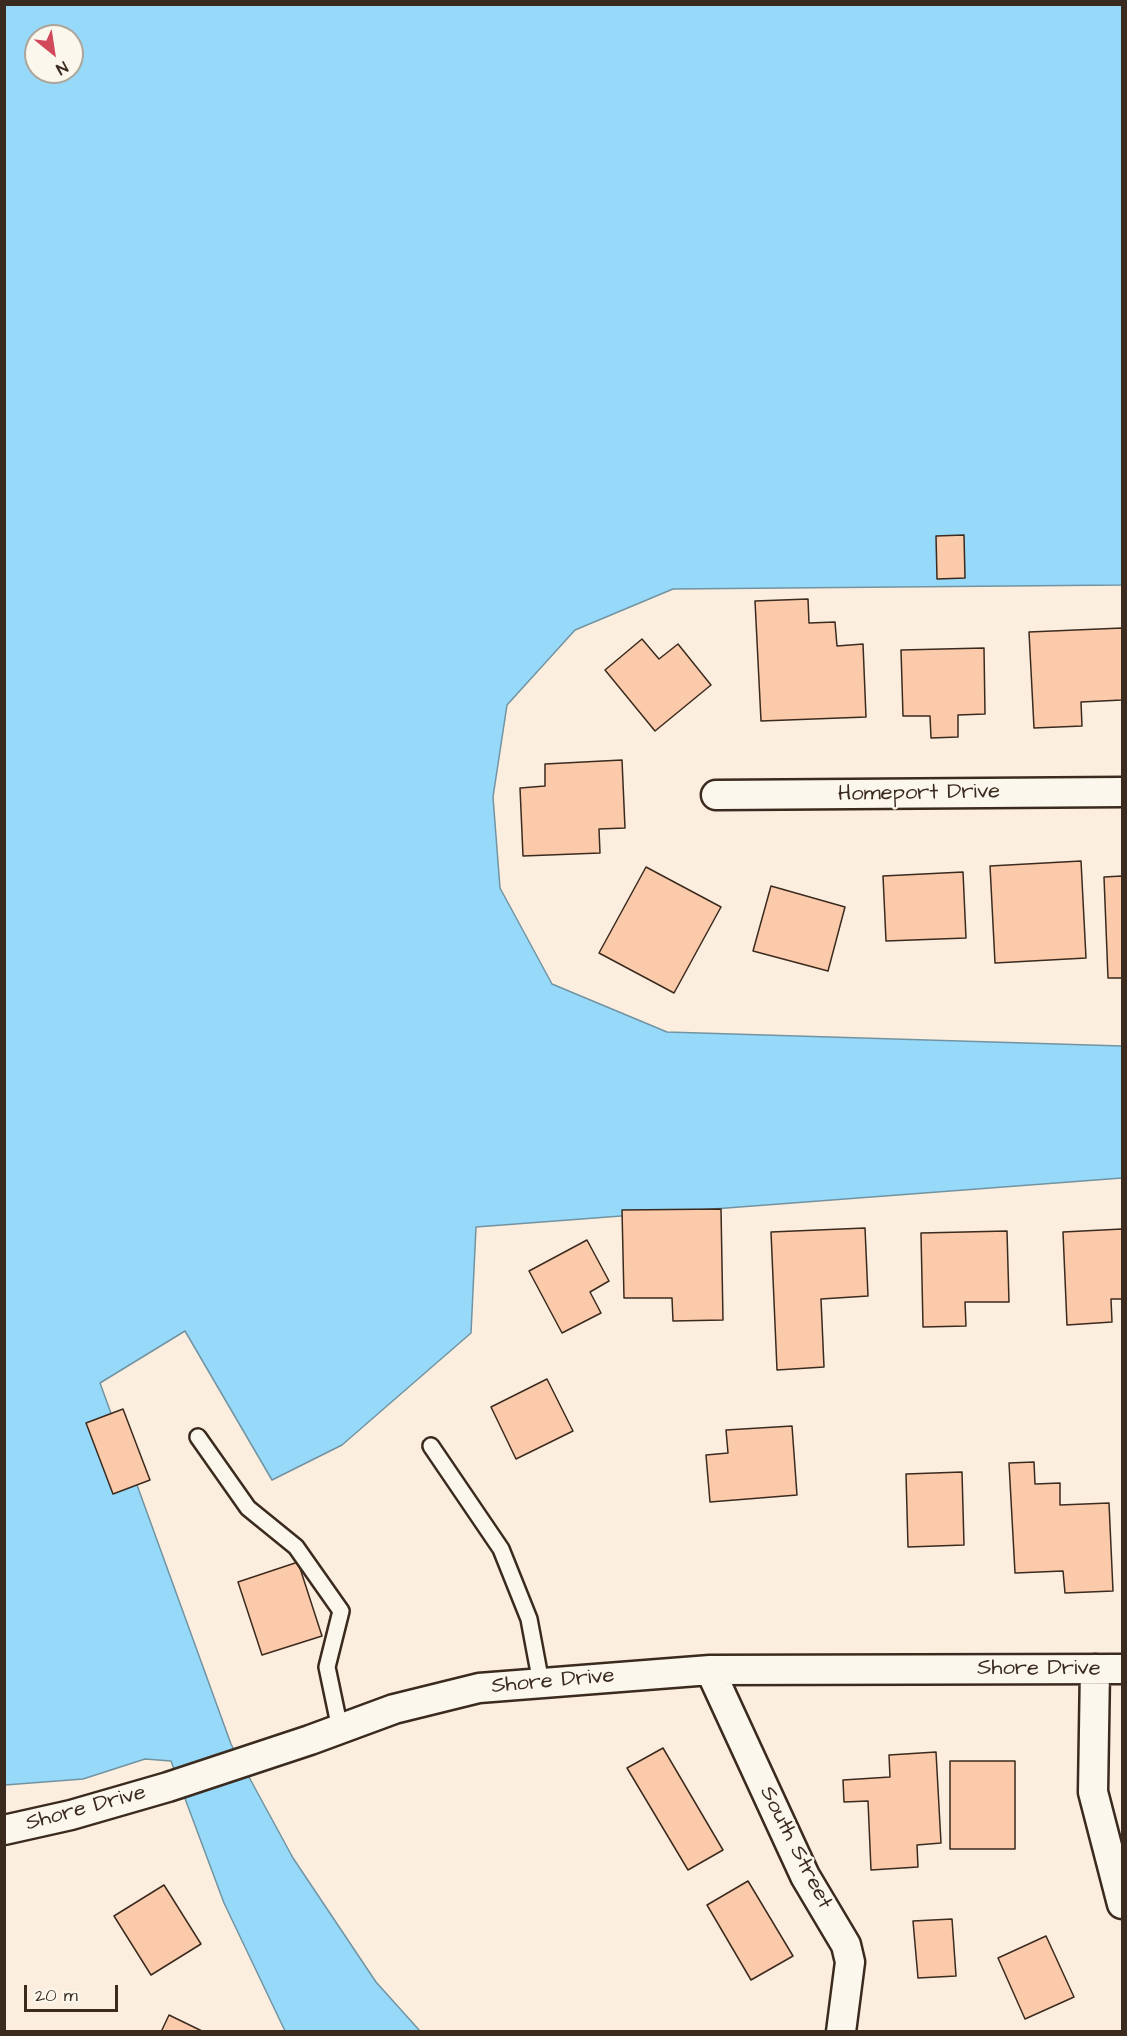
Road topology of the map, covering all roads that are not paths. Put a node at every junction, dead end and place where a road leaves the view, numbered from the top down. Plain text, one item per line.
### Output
1 (1122, 792) edge
2 (716, 795) dead end
3 (198, 1437) dead end
4 (430, 1446) dead end
5 (1109, 1669) edge
6 (710, 1670) junction
7 (541, 1683) junction
8 (340, 1730) junction
9 (4, 1830) edge
10 (1122, 1904) edge
11 (841, 2031) edge

1 - 2 street, Homeport Drive
3 - 8 lane
4 - 7 lane
5 - 6 street, Shore Drive
5 - 10 street
6 - 7 street, Shore Drive
6 - 11 street, South Street
7 - 8 street, Shore Drive
8 - 9 street, Shore Drive

